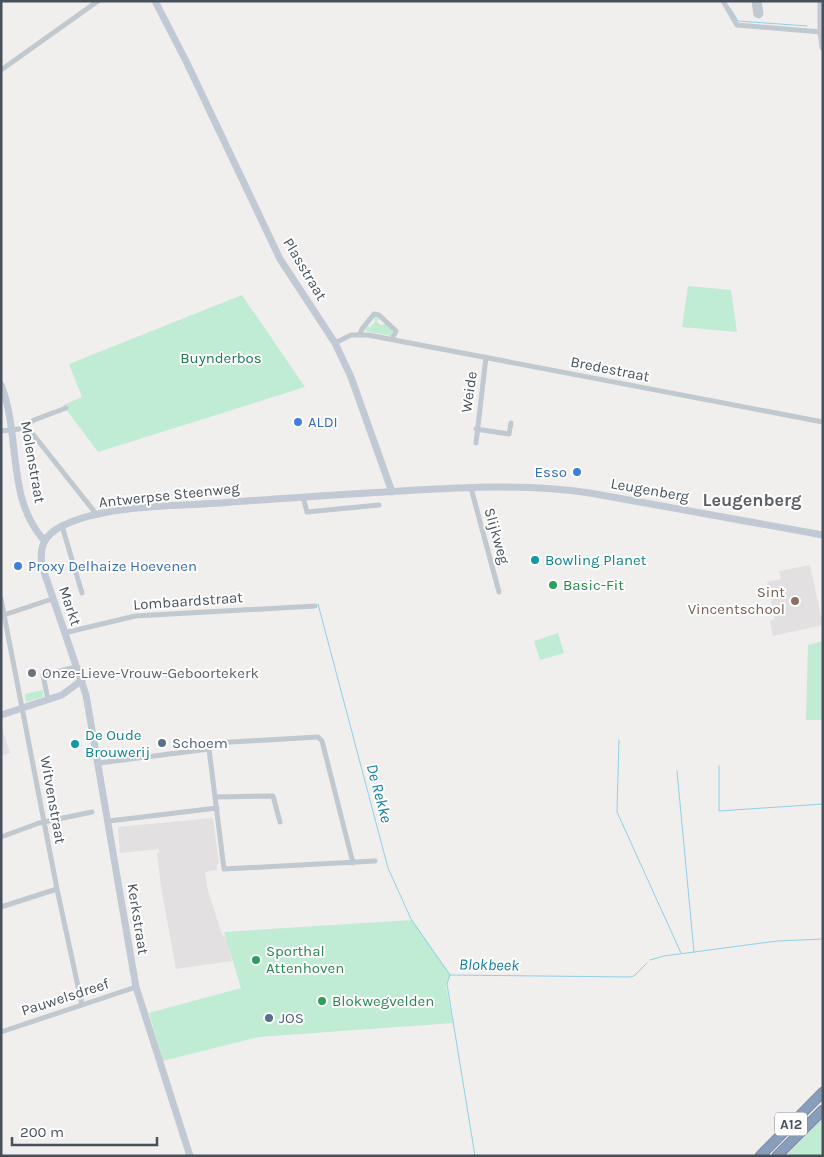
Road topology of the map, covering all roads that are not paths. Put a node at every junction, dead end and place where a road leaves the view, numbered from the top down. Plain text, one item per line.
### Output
1 (98, 1) edge
2 (154, 1) edge
3 (723, 1) edge
4 (754, 1) edge
5 (759, 1) edge
6 (821, 1) edge
7 (820, 32) junction
8 (823, 47) edge
9 (1, 70) edge
10 (360, 334) junction
11 (392, 339) junction
12 (335, 343) junction
13 (486, 357) junction
14 (1, 385) edge
15 (66, 408) dead end
16 (823, 422) edge
17 (511, 424) dead end
18 (25, 427) junction
19 (12, 429) junction
20 (476, 429) junction
21 (1, 431) edge
22 (476, 443) dead end
23 (471, 488) junction
24 (392, 492) junction
25 (303, 497) junction
26 (379, 506) dead end
27 (97, 514) junction
28 (62, 526) junction
29 (823, 535) edge
30 (44, 540) junction
31 (499, 592) dead end
32 (82, 593) dead end
33 (1, 599) edge
34 (52, 599) junction
35 (315, 606) dead end
36 (3, 615) edge
37 (64, 633) junction
38 (76, 667) junction
39 (82, 680) junction
40 (48, 700) junction
41 (22, 707) junction
42 (1, 715) edge
43 (209, 749) junction
44 (99, 763) junction
45 (215, 798) junction
46 (216, 808) junction
47 (92, 812) dead end
48 (108, 821) junction
49 (44, 822) junction
50 (280, 822) dead end
51 (1, 837) edge
52 (375, 861) dead end
53 (353, 863) junction
54 (57, 889) junction
55 (1, 907) edge
56 (136, 987) junction
57 (82, 1005) junction
58 (1, 1032) edge
59 (823, 1092) edge
60 (823, 1110) edge
61 (190, 1156) edge
62 (760, 1156) edge
63 (777, 1156) edge

1 - 9 street
2 - 12 main road, Plasstraat
3 - 7 street
4 - 5 street
6 - 7 main road
7 - 8 main road
10 - 11 street, Bredestraat
10 - 11 street
10 - 12 street, Bredestraat
11 - 13 street, Bredestraat
12 - 24 main road, Plasstraat
13 - 16 street, Bredestraat
13 - 20 street, Weide
14 - 19 main road, Molenstraat
15 - 18 street
17 - 20 street, Weide
18 - 19 street
18 - 27 street
19 - 21 street
19 - 30 main road, Molenstraat
20 - 22 street, Weide
23 - 24 main road, Leugenberg
23 - 29 main road, Leugenberg
23 - 31 street, Slijkweg
24 - 25 main road, Antwerpse Steenweg
25 - 26 street
25 - 27 main road, Antwerpse Steenweg
27 - 28 main road, Antwerpse Steenweg
28 - 30 main road, Antwerpse Steenweg
28 - 32 street
30 - 34 main road, Markt
33 - 36 street, Witvenstraat
34 - 36 street
34 - 37 main road, Markt
35 - 37 street, Lombaardstraat
36 - 41 street, Witvenstraat
37 - 38 main road, Markt
38 - 39 main road, Markt
38 - 40 street
39 - 40 main road
39 - 44 main road, Kerkstraat
40 - 41 main road
41 - 42 main road
41 - 49 street, Witvenstraat
43 - 44 street
43 - 45 street
43 - 53 street
44 - 48 main road, Kerkstraat
45 - 46 street
45 - 50 street
46 - 48 street
46 - 53 street
47 - 49 street
48 - 56 main road, Kerkstraat
49 - 51 street
49 - 54 street, Witvenstraat
52 - 53 street
54 - 55 street
54 - 57 street, Witvenstraat
56 - 57 street, Pauwelsdreef
56 - 61 main road, Kerkstraat
57 - 58 street, Pauwelsdreef
59 - 62 highway, A12
60 - 63 highway, A12

